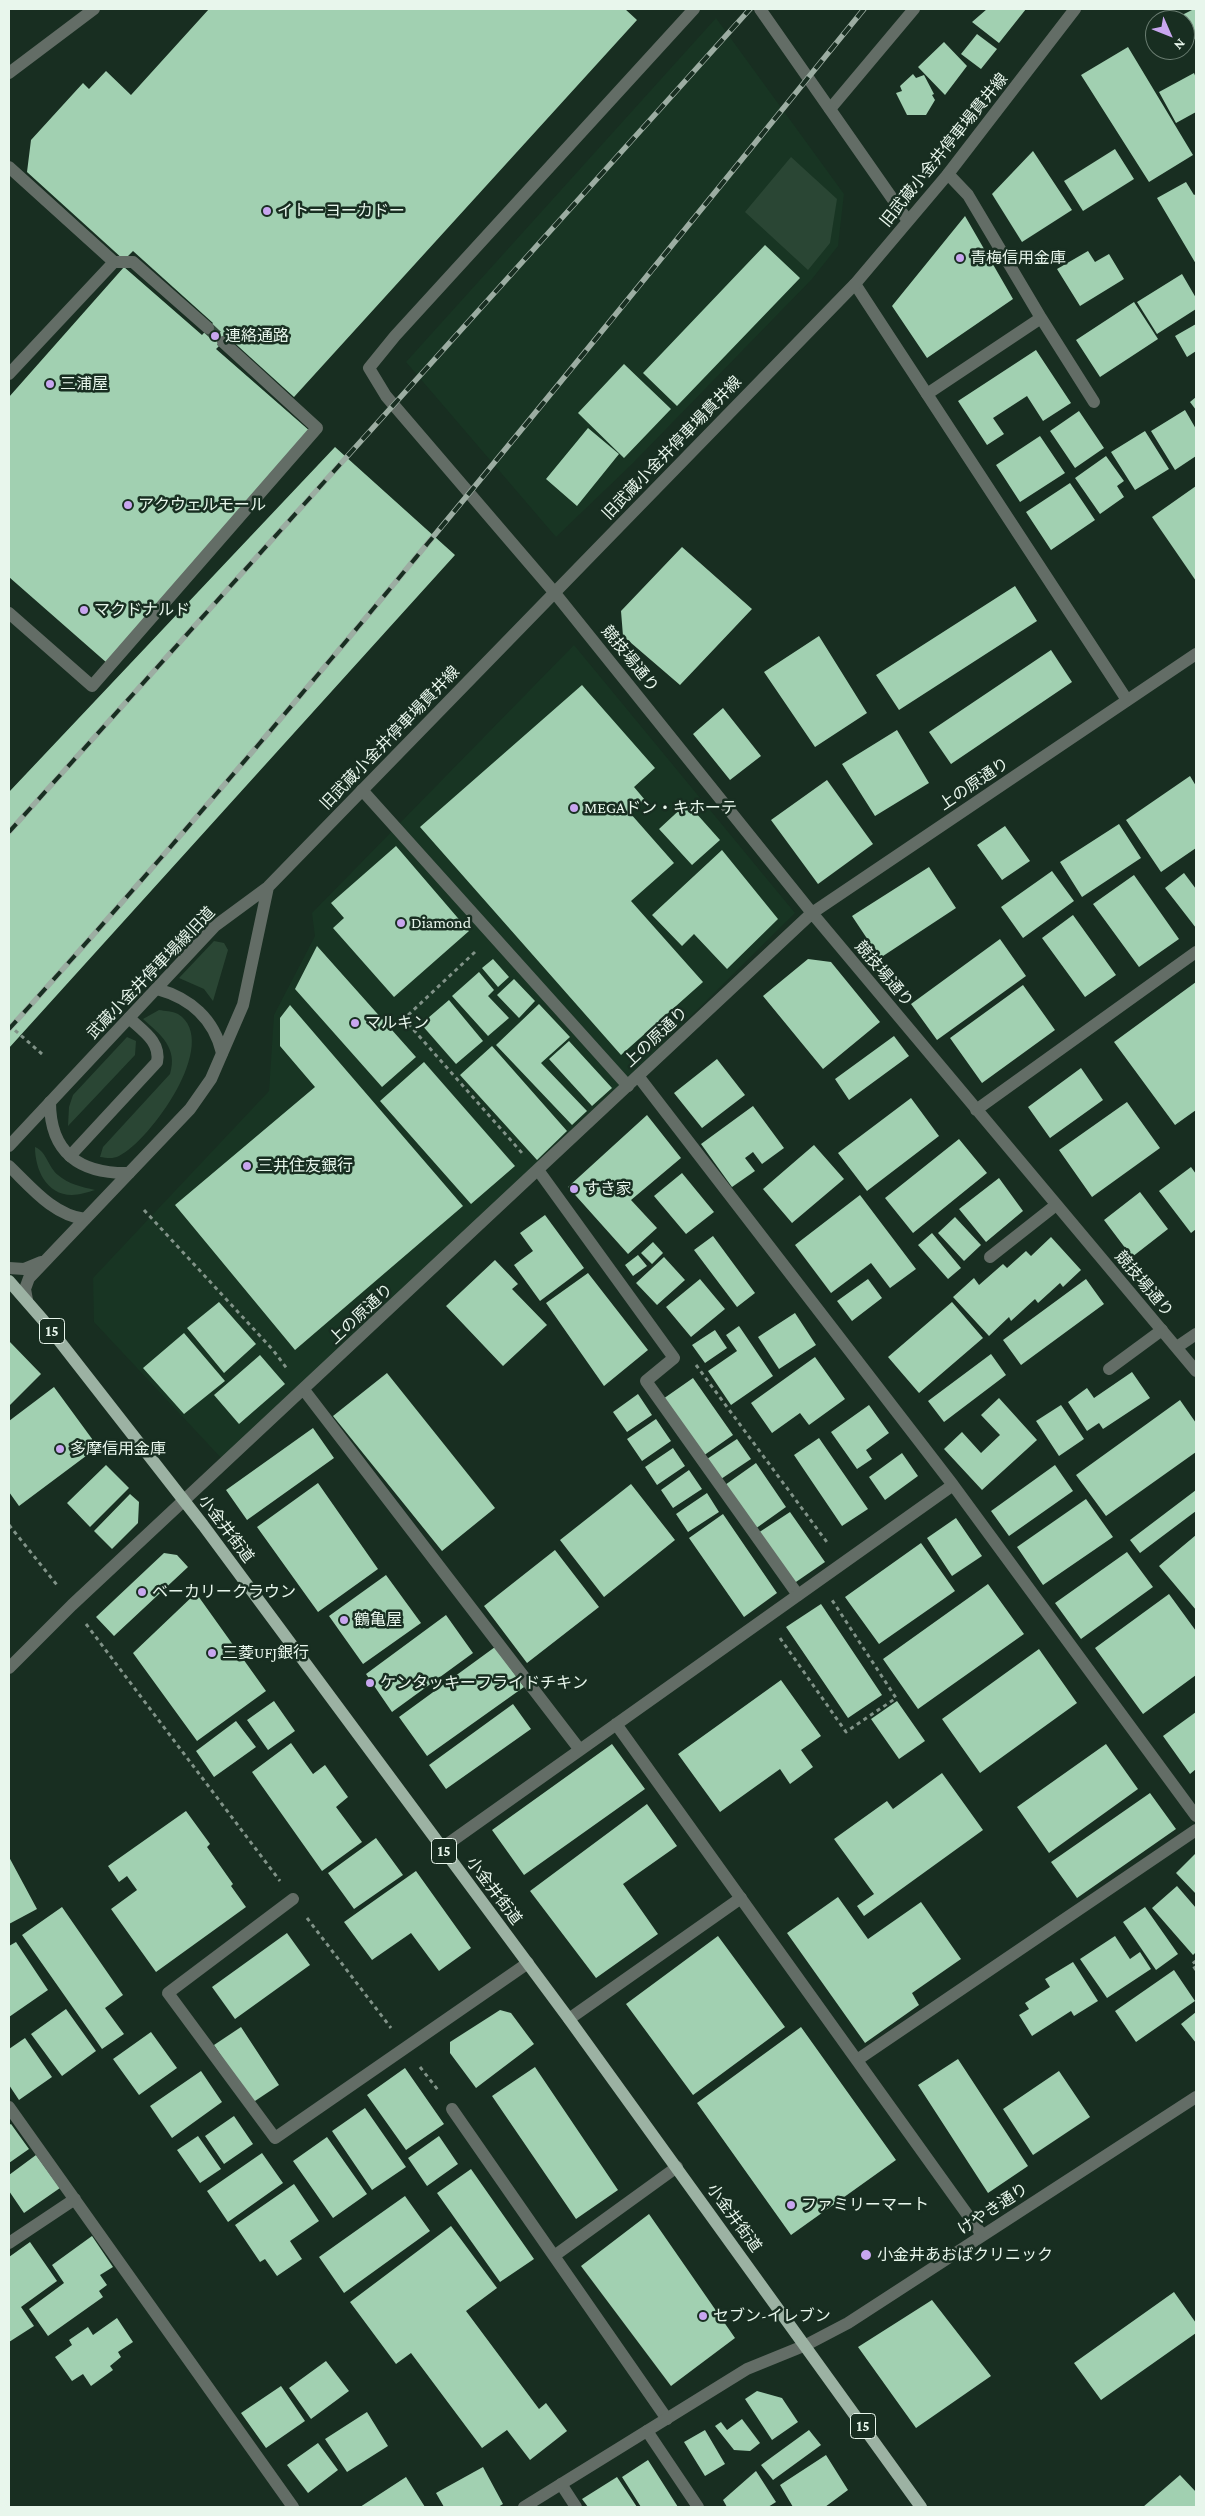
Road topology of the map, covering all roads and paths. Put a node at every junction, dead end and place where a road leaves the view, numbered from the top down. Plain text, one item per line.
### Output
1 (94, 9) edge
2 (694, 9) edge
3 (760, 9) edge
4 (914, 9) edge
5 (1075, 9) edge
6 (9, 73) edge
7 (830, 109) junction
8 (9, 166) edge
9 (948, 174) junction
10 (908, 221) junction
11 (114, 262) junction
12 (855, 284) junction
13 (1040, 318) junction
14 (208, 328) tunnel mouth
15 (223, 342) tunnel mouth
16 (9, 374) edge
17 (927, 394) junction
18 (1094, 402) dead end
19 (554, 592) junction
20 (9, 613) edge
21 (1196, 654) edge
22 (1127, 700) junction
23 (362, 790) junction
24 (268, 888) junction
25 (812, 913) junction
26 (492, 935) junction
27 (1196, 952) edge
28 (157, 989) junction
29 (129, 1018) junction
30 (9, 1025) edge
31 (222, 1053) junction
32 (42, 1054) dead end
33 (638, 1076) junction
34 (628, 1086) junction
35 (50, 1102) junction
36 (976, 1110) junction
37 (9, 1146) edge
38 (70, 1156) junction
39 (9, 1166) edge
40 (538, 1170) junction
41 (129, 1173) junction
42 (1056, 1204) junction
43 (144, 1210) dead end
44 (85, 1219) junction
45 (51, 1254) junction
46 (990, 1257) dead end
47 (9, 1268) edge
48 (9, 1281) edge
49 (27, 1300) junction
50 (1162, 1330) junction
51 (1196, 1334) edge
52 (1177, 1348) junction
53 (674, 1358) junction
54 (1109, 1369) dead end
55 (1196, 1371) edge
56 (304, 1390) junction
57 (953, 1485) junction
58 (185, 1501) junction
59 (9, 1525) edge
60 (843, 1564) junction
61 (820, 1580) junction
62 (798, 1595) junction
63 (72, 1605) junction
64 (766, 1618) junction
65 (9, 1668) edge
66 (616, 1724) junction
67 (580, 1750) junction
68 (1196, 1816) edge
69 (1196, 1830) edge
70 (442, 1848) junction
71 (741, 1898) junction
72 (293, 1899) junction
73 (1196, 1960) edge
74 (528, 1964) junction
75 (1196, 1970) edge
76 (569, 2018) junction
77 (406, 2048) junction
78 (857, 2060) junction
79 (1196, 2097) edge
80 (9, 2107) edge
81 (452, 2109) joint
82 (677, 2166) junction
83 (75, 2199) junction
84 (982, 2236) junction
85 (9, 2242) edge
86 (554, 2256) junction
87 (806, 2344) junction
88 (667, 2419) junction
89 (647, 2431) junction
90 (562, 2484) junction
91 (293, 2507) edge
92 (524, 2507) edge
93 (576, 2507) edge
94 (698, 2507) edge
95 (921, 2507) edge

1 - 6 street
2 - 19 street, 競技場通り
3 - 7 street
4 - 7 street
5 - 9 street, 旧武蔵小金井停車場貫井線
7 - 10 street
8 - 11 street
9 - 10 street, 旧武蔵小金井停車場貫井線
9 - 13 street
10 - 12 street, 旧武蔵小金井停車場貫井線
11 - 14 street
11 - 16 street
12 - 17 street
12 - 19 street, 旧武蔵小金井停車場貫井線
13 - 17 street
13 - 18 street
15 - 20 street
17 - 22 street
19 - 23 street, 旧武蔵小金井停車場貫井線
19 - 25 street, 競技場通り
21 - 22 street, 上の原通り
22 - 25 street, 上の原通り
23 - 24 street, 旧武蔵小金井停車場貫井線
23 - 26 street
24 - 28 street, 武蔵小金井停車場線旧道
24 - 31 street
25 - 33 street, 上の原通り
25 - 36 street, 競技場通り
26 - 34 street
26 - 40 path
27 - 36 street
28 - 29 street, 武蔵小金井停車場線旧道
28 - 31 street
29 - 35 street, 武蔵小金井停車場線旧道
29 - 38 street
30 - 32 path
31 - 41 street
33 - 34 street, 上の原通り
33 - 57 street
34 - 40 street, 上の原通り
35 - 37 street, 武蔵小金井停車場線旧道
35 - 38 street
36 - 42 street, 競技場通り
38 - 41 street
39 - 44 street
40 - 53 street
40 - 56 street, 上の原通り
41 - 44 street
42 - 46 street
42 - 50 street, 競技場通り
43 - 56 path
44 - 45 street
45 - 47 street
45 - 49 street
48 - 49 main road, 小金井街道 / 15
49 - 58 main road, 小金井街道 / 15
50 - 52 street, 競技場通り
50 - 54 street
51 - 52 street
52 - 55 street, 競技場通り
53 - 60 path
53 - 62 street
56 - 58 street, 上の原通り
56 - 67 street
57 - 60 street
57 - 68 street
58 - 63 street, 上の原通り
58 - 70 main road, 小金井街道 / 15
59 - 63 path
60 - 61 street
61 - 62 street
61 - 64 path
62 - 64 street
63 - 65 street, 上の原通り
63 - 72 path
64 - 66 street
66 - 67 street
66 - 71 street
67 - 70 street
69 - 78 street
70 - 74 main road, 小金井街道 / 15
71 - 76 street
71 - 78 street
72 - 77 path
72 - 77 street
73 - 75 path
74 - 76 main road, 小金井街道 / 15
74 - 77 street
76 - 82 main road, 小金井街道 / 15
77 - 81 path
78 - 84 street
79 - 84 street, けやき通り
80 - 83 street
81 - 86 street
82 - 86 street
82 - 87 main road, 小金井街道 / 15
83 - 85 street
83 - 91 street
84 - 87 street, けやき通り
86 - 88 street
87 - 88 street, けやき通り
87 - 95 main road, 小金井街道 / 15
88 - 89 street, けやき通り
89 - 90 street, けやき通り
89 - 94 street
90 - 92 street, けやき通り
90 - 93 street

